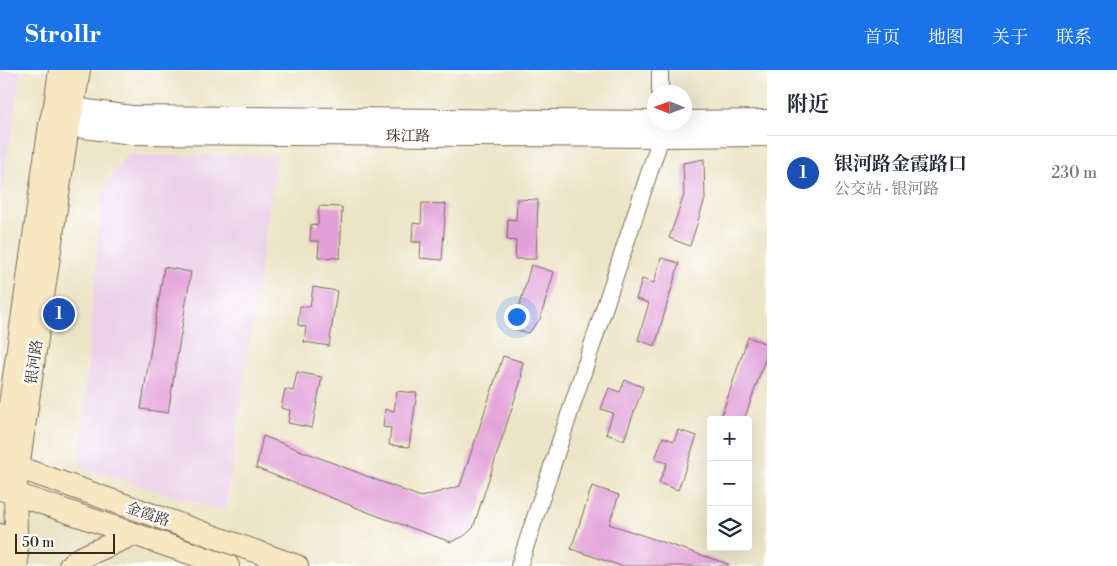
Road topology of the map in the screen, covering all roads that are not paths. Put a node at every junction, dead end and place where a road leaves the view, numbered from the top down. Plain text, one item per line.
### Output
1 (60, 70) edge
2 (79, 70) edge
3 (660, 70) edge
4 (660, 85) edge
5 (62, 116) junction
6 (767, 120) edge
7 (692, 121) edge
8 (647, 127) edge
9 (658, 130) edge
10 (692, 130) edge
11 (767, 136) edge
12 (5, 467) edge
13 (8, 491) edge
14 (0, 534) edge
15 (134, 534) junction
16 (1, 566) edge
17 (17, 566) edge
18 (70, 566) edge
19 (228, 566) edge
20 (297, 566) edge
21 (519, 566) edge

1 - 5 main road, 银河路
2 - 5 main road, 银河路
3 - 4 street
5 - 8 street, 珠江路
5 - 12 main road, 银河路
6 - 7 street
9 - 21 street
10 - 11 street, 珠江路
12 - 13 main road, 银河路
12 - 20 main road, 金霞路
13 - 15 main road, 金霞路
13 - 17 main road, 银河路
14 - 16 main road
15 - 18 main road
15 - 19 main road, 金霞路

